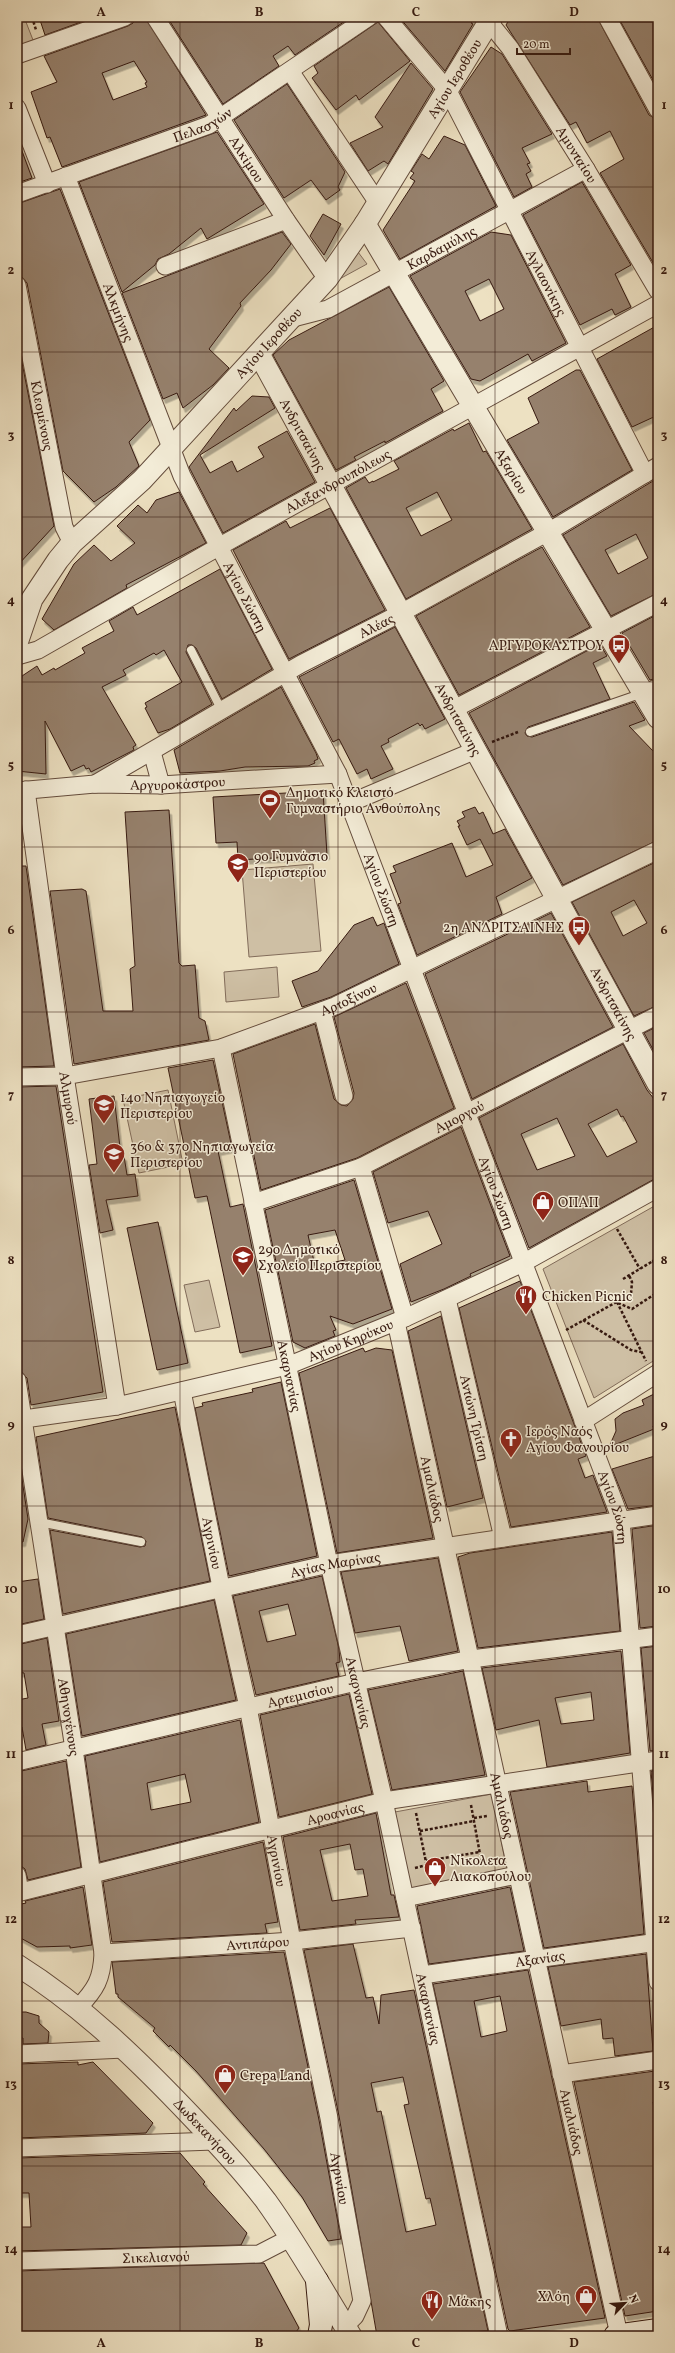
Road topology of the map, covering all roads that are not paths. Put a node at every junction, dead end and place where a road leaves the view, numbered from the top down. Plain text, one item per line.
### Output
1 (125, 17) edge
2 (155, 17) edge
3 (369, 17) edge
4 (386, 17) edge
5 (607, 17) edge
6 (491, 20) edge
7 (17, 55) edge
8 (290, 71) junction
9 (448, 91) junction
10 (17, 108) edge
11 (658, 110) edge
12 (220, 118) junction
13 (586, 169) junction
14 (66, 176) junction
15 (46, 184) junction
16 (17, 194) edge
17 (378, 203) junction
18 (509, 209) junction
19 (286, 220) junction
20 (365, 224) junction
21 (165, 266) dead end
22 (394, 273) junction
23 (327, 279) junction
24 (17, 285) edge
25 (658, 291) edge
26 (658, 304) edge
27 (292, 318) junction
28 (580, 348) junction
29 (259, 354) junction
30 (473, 406) junction
31 (171, 449) junction
32 (652, 470) edge
33 (331, 485) junction
34 (548, 532) junction
35 (72, 543) junction
36 (220, 546) junction
37 (658, 603) edge
38 (401, 613) junction
39 (606, 630) junction
40 (17, 643) edge
41 (191, 650) dead end
42 (17, 656) edge
43 (287, 674) junction
44 (651, 690) edge
45 (454, 709) junction
46 (222, 711) junction
47 (658, 718) edge
48 (530, 732) road end
49 (476, 750) junction
50 (152, 752) junction
51 (338, 774) junction
52 (95, 784) junction
53 (161, 785) junction
54 (21, 790) edge
55 (350, 803) junction
56 (658, 850) edge
57 (557, 898) junction
58 (412, 969) junction
59 (322, 1011) junction
60 (658, 1015) edge
61 (629, 1030) junction
62 (221, 1048) junction
63 (65, 1076) junction
64 (17, 1077) edge
65 (658, 1084) edge
66 (344, 1096) dead end
67 (467, 1114) junction
68 (361, 1167) junction
69 (658, 1188) edge
70 (253, 1203) junction
71 (523, 1263) junction
72 (447, 1299) junction
73 (400, 1320) junction
74 (287, 1366) junction
75 (656, 1375) edge
76 (17, 1380) edge
77 (182, 1392) junction
78 (117, 1406) junction
79 (21, 1420) edge
80 (583, 1421) junction
81 (658, 1515) edge
82 (621, 1520) junction
83 (39, 1522) junction
84 (503, 1538) junction
85 (141, 1542) dead end
86 (446, 1545) junction
87 (329, 1564) junction
88 (221, 1587) junction
89 (54, 1627) junction
90 (17, 1635) edge
91 (658, 1636) edge
92 (630, 1639) junction
93 (471, 1659) junction
94 (356, 1682) junction
95 (248, 1707) junction
96 (74, 1749) junction
97 (658, 1760) edge
98 (17, 1762) edge
99 (640, 1762) junction
100 (497, 1784) junction
101 (384, 1801) junction
102 (271, 1830) junction
103 (91, 1874) junction
104 (17, 1875) edge
105 (518, 1875) junction
106 (18, 1893) edge
107 (405, 1898) junction
108 (412, 1928) junction
109 (292, 1941) junction
110 (656, 1942) edge
111 (103, 1952) junction
112 (536, 1959) junction
113 (17, 1965) edge
114 (422, 1975) junction
115 (658, 1982) edge
116 (78, 2008) junction
117 (124, 2048) junction
118 (17, 2054) edge
119 (658, 2060) edge
120 (561, 2074) junction
121 (214, 2140) junction
122 (17, 2148) edge
123 (290, 2238) junction
124 (17, 2261) edge
125 (317, 2281) junction
126 (658, 2330) edge
127 (348, 2331) edge
128 (319, 2336) edge
129 (499, 2336) edge
130 (615, 2336) edge
131 (619, 2336) edge

1 - 7 street
2 - 12 street, Αλκίμου
3 - 8 street, Πελασγών
4 - 9 street, Αγλαονίκης
5 - 11 street
6 - 9 street, Αγίου Ιεροθέου
6 - 13 street, Αμυνταίου
8 - 12 street, Πελασγών
8 - 17 street
9 - 17 street, Αγίου Ιεροθέου
9 - 18 street, Αγλαονίκης
10 - 15 street
12 - 14 street, Πελασγών
12 - 19 street, Αλκίμου
13 - 18 street, Καρδαμύλης
13 - 25 street, Αμυνταίου
14 - 15 street, Πελασγών
14 - 31 street, Αλκμήνης
15 - 16 street, Πελασγών
17 - 20 street, Αγίου Ιεροθέου
18 - 22 street, Καρδαμύλης
18 - 28 street, Αγλαονίκης
19 - 21 street
19 - 23 street, Αλκίμου
20 - 22 street, Αξαρίου
20 - 23 street, Αγίου Ιεροθέου
22 - 27 street, Καρδαμύλης
22 - 30 street, Αξαρίου
23 - 27 street, Αγίου Ιεροθέου
24 - 35 street, Κλεομένους
26 - 28 street, Αλεξανδρουπόλεως
27 - 29 street, Αγίου Ιεροθέου
28 - 30 street, Αλεξανδρουπόλεως
28 - 32 street, Αγλαονίκης
29 - 31 street, Αγίου Ιεροθέου
29 - 33 street, Ανδριτσαίνης
30 - 33 street, Αλεξανδρουπόλεως
30 - 34 street, Αξαρίου
31 - 35 street, Αγίου Ιεροθέου
31 - 36 street, Αγίου Σώστη
32 - 34 street, Αλέας
33 - 36 street, Αλεξανδρουπόλεως
33 - 38 street, Ανδριτσαίνης
34 - 38 street, Αλέας
34 - 39 street, Αξαρίου
35 - 40 street, Αγίου Ιεροθέου
36 - 42 street, Αλεξανδρουπόλεως
36 - 43 street, Αγίου Σώστη
37 - 39 street
38 - 43 street, Αλέας
38 - 45 street, Ανδριτσαίνης
39 - 44 street, Αξαρίου
39 - 45 street
41 - 46 lane
43 - 46 street, Αλέας
43 - 51 street, Αγίου Σώστη
44 - 47 street, Αξαρίου
44 - 48 lane
45 - 49 street, Ανδριτσαίνης
46 - 50 street, Αλέας
49 - 55 street
49 - 57 street, Ανδριτσαίνης
50 - 52 street, Αλέας
50 - 53 street
51 - 53 street, Αργυροκάστρου
51 - 55 street, Αγίου Σώστη
52 - 53 street, Αργυροκάστρου
52 - 54 street, Αργυροκάστρου
54 - 63 street, Αλμυρού
55 - 58 street, Αγίου Σώστη
56 - 57 street, Αρτοξίνου
57 - 58 street, Αρτοξίνου
57 - 61 street, Ανδριτσαίνης
58 - 59 street, Αρτοξίνου
58 - 67 street, Αγίου Σώστη
59 - 62 street, Αρτοξίνου
59 - 66 street
60 - 61 street, Αμοργού
61 - 65 street, Ανδριτσαίνης
61 - 67 street, Αμοργού
62 - 63 street, Αρτοξίνου
62 - 70 street, Ακαρνανίας
63 - 64 street, Αρτοξίνου
63 - 78 street, Αλμυρού
67 - 68 street, Αμοργού
67 - 71 street, Αγίου Σώστη
68 - 70 street, Αμοργού
68 - 73 street, Αμαλιάδος
69 - 71 street, Αγίου Κηρύκου
70 - 74 street, Ακαρνανίας
71 - 72 street, Αγίου Κηρύκου
71 - 80 street, Αγίου Σώστη
72 - 73 street, Αγίου Κηρύκου
72 - 84 street, Αντώνη Τρίτση
73 - 74 street, Αγίου Κηρύκου
73 - 86 street, Αμαλιάδος
74 - 77 street, Αγίου Κηρύκου
74 - 87 street, Ακαρνανίας
75 - 80 street
76 - 79 street, Αθηνογένους
77 - 78 street, Αγίου Κηρύκου
77 - 88 street, Αγρινίου
78 - 79 street, Αγίου Κηρύκου
79 - 83 street, Αθηνογένους
80 - 82 street, Αγίου Σώστη
81 - 82 street, Αγίας Μαρίνας
82 - 84 street, Αγίας Μαρίνας
82 - 92 street, Αγίου Σώστη
83 - 85 lane
83 - 89 street, Αθηνογένους
84 - 86 street, Αγίας Μαρίνας
86 - 87 street, Αγίας Μαρίνας
86 - 93 street, Αμαλιάδος
87 - 88 street, Αγίας Μαρίνας
87 - 94 street, Ακαρνανίας
88 - 89 street, Αγίας Μαρίνας
88 - 95 street, Αγρινίου
89 - 90 street, Αγίας Μαρίνας
89 - 96 street, Αθηνογένους
91 - 92 street, Αρτεμισίου
92 - 93 street, Αρτεμισίου
92 - 99 street, Αγίου Σώστη
93 - 94 street, Αρτεμισίου
93 - 100 street, Αμαλιάδος
94 - 95 street, Αρτεμισίου
94 - 101 street, Ακαρνανίας
95 - 96 street, Αρτεμισίου
95 - 102 street, Αγρινίου
96 - 98 street, Αρτεμισίου
96 - 103 street, Αθηνογένους
97 - 99 street, Αροανίας
99 - 100 street, Αροανίας
99 - 110 street, Αγίου Σώστη
100 - 101 street, Αροανίας
100 - 105 street, Αμαλιάδος
101 - 102 street, Αροανίας
101 - 107 street, Ακαρνανίας
102 - 103 street, Αροανίας
102 - 109 street, Αγρινίου
103 - 106 street, Αροανίας
103 - 111 street, Αθηνογένους
104 - 106 street
105 - 107 street
105 - 112 street, Αμαλιάδος
107 - 108 street, Ακαρνανίας
108 - 109 street, Αντιπάρου
108 - 114 street, Ακαρνανίας
109 - 111 street, Αντιπάρου
109 - 127 street, Αγρινίου
110 - 112 street, Αξανίας
110 - 115 street, Αγίου Σώστη
111 - 116 street, Αθηνογένους
112 - 114 street, Αξανίας
112 - 120 street, Αμαλιάδος
113 - 116 street, Δωδεκανήσου
114 - 129 street, Ακαρνανίας
116 - 117 street, Δωδεκανήσου
117 - 118 street
117 - 121 street, Δωδεκανήσου
119 - 120 street
120 - 131 street, Αμαλιάδος
121 - 122 street
121 - 123 street, Δωδεκανήσου
123 - 124 street, Σικελιανού
123 - 125 street, Δωδεκανήσου
125 - 127 street, Δωδεκανήσου
125 - 128 main road
126 - 131 main road
130 - 131 main road

